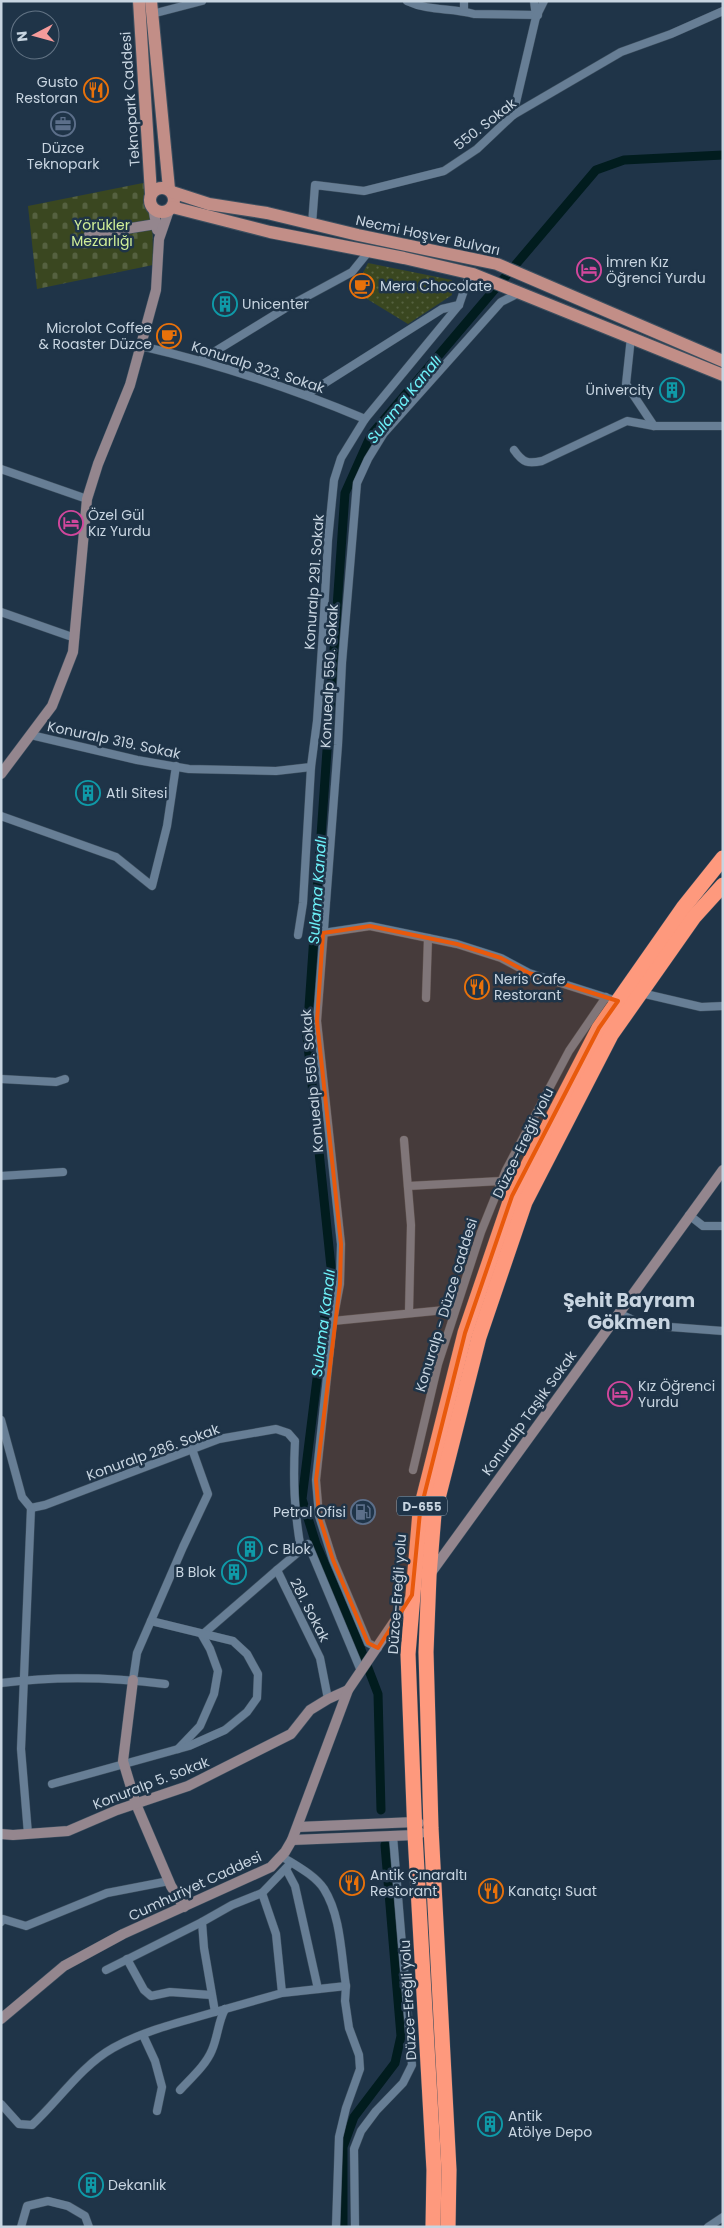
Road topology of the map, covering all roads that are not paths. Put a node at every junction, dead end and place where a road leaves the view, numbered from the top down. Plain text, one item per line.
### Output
1 (138, 1) edge
2 (202, 1) edge
3 (407, 1) edge
4 (464, 1) edge
5 (534, 1) edge
6 (544, 1) edge
7 (151, 8) edge
8 (464, 11) junction
9 (723, 11) edge
10 (537, 16) junction
11 (512, 115) junction
12 (171, 191) junction
13 (151, 194) junction
14 (153, 207) junction
15 (171, 209) junction
16 (156, 224) junction
17 (312, 224) junction
18 (89, 235) dead end
19 (160, 238) junction
20 (369, 251) junction
21 (472, 274) junction
22 (523, 293) junction
23 (459, 306) junction
24 (631, 337) junction
25 (141, 346) junction
26 (201, 360) junction
27 (723, 361) edge
28 (723, 375) edge
29 (306, 395) junction
30 (365, 419) junction
31 (654, 426) junction
32 (723, 426) edge
33 (514, 450) dead end
34 (1, 469) edge
35 (87, 499) junction
36 (1, 612) edge
37 (75, 638) junction
38 (31, 735) junction
39 (176, 766) junction
40 (311, 767) junction
41 (1, 774) edge
42 (1, 816) edge
43 (723, 858) edge
44 (723, 885) edge
45 (323, 933) junction
46 (298, 935) dead end
47 (428, 938) junction
48 (641, 993) junction
49 (426, 998) dead end
50 (612, 999) junction
51 (723, 1006) edge
52 (65, 1079) dead end
53 (1, 1080) edge
54 (404, 1140) dead end
55 (723, 1170) edge
56 (63, 1172) dead end
57 (1, 1176) edge
58 (501, 1181) junction
59 (408, 1186) junction
60 (689, 1216) junction
61 (723, 1226) edge
62 (455, 1309) junction
63 (409, 1312) junction
64 (618, 1313) junction
65 (333, 1321) junction
66 (723, 1331) edge
67 (1, 1420) edge
68 (192, 1449) junction
69 (413, 1470) dead end
70 (31, 1508) junction
71 (301, 1550) junction
72 (276, 1570) junction
73 (429, 1576) junction
74 (412, 1595) junction
75 (151, 1621) junction
76 (202, 1635) junction
77 (377, 1649) junction
78 (360, 1672) junction
79 (24, 1680) junction
80 (133, 1680) junction
81 (1, 1683) edge
82 (165, 1684) dead end
83 (348, 1690) junction
84 (328, 1699) junction
85 (178, 1749) junction
86 (124, 1764) junction
87 (52, 1784) dead end
88 (136, 1804) junction
89 (298, 1827) junction
90 (431, 1828) junction
91 (415, 1829) junction
92 (1, 1834) edge
93 (28, 1834) junction
94 (393, 1836) junction
95 (292, 1840) junction
96 (281, 1856) junction
97 (289, 1866) junction
98 (169, 1881) junction
99 (262, 1894) junction
100 (184, 1907) junction
101 (1, 1922) edge
102 (202, 1922) junction
103 (127, 1959) junction
104 (106, 1970) dead end
105 (346, 1986) junction
106 (318, 1989) junction
107 (282, 1993) junction
108 (211, 1995) junction
109 (225, 2009) junction
110 (215, 2012) junction
111 (1, 2019) edge
112 (143, 2035) junction
113 (180, 2090) dead end
114 (1, 2104) edge
115 (157, 2111) dead end
116 (723, 2217) edge
117 (21, 2227) edge
118 (89, 2227) edge
119 (336, 2227) edge
120 (355, 2227) edge
121 (433, 2227) edge
122 (448, 2227) edge
123 (708, 2227) edge

1 - 13 main road, Teknopark Caddesi
2 - 7 street
3 - 8 street
4 - 8 street
5 - 10 street
6 - 10 street
7 - 12 main road, Teknopark Caddesi
8 - 10 street
9 - 11 street, 550. Sokak
10 - 11 street
11 - 17 street, 550. Sokak
12 - 13 main road
12 - 15 main road
12 - 17 main road, Necmi Hoşver Bulvarı
13 - 14 main road
14 - 15 main road
14 - 16 street
15 - 19 street
15 - 20 main road, Necmi Hoşver Bulvarı
16 - 18 street
16 - 19 street
17 - 27 main road, Necmi Hoşver Bulvarı
19 - 25 street
20 - 21 main road, Necmi Hoşver Bulvarı
20 - 26 street
21 - 22 main road, Necmi Hoşver Bulvarı
21 - 23 street, Konuralp 291. Sokak
22 - 24 main road, Necmi Hoşver Bulvarı
22 - 45 street, Konuealp 550. Sokak
23 - 29 street
23 - 30 street, Konuralp 291. Sokak
24 - 28 main road, Necmi Hoşver Bulvarı
24 - 31 street
25 - 26 street, Konuralp 323. Sokak
25 - 35 street
26 - 29 street, Konuralp 323. Sokak
29 - 30 street, Konuralp 323. Sokak
30 - 40 street, Konuralp 291. Sokak
31 - 32 street
31 - 33 street
34 - 35 street
35 - 37 street
36 - 37 street
37 - 38 street
38 - 39 street, Konuralp 319. Sokak
38 - 41 street
39 - 40 street, Konuralp 319. Sokak
39 - 42 street
40 - 46 street, Konuralp 291. Sokak
43 - 50 highway, Düzce-Ereğli yolu / D-655
44 - 48 highway, Düzce-Ereğli yolu
45 - 47 street
45 - 65 street, Konuealp 550. Sokak
47 - 49 street
47 - 50 street
48 - 51 street
48 - 73 highway, Düzce-Ereğli yolu
50 - 58 street, Konuralp - Düzce caddesi
50 - 74 highway, Düzce-Ereğli yolu / D-655
52 - 53 street
54 - 59 street
55 - 60 street, Konuralp Taşlık Sokak
56 - 57 street
58 - 59 street
58 - 62 street, Konuralp - Düzce caddesi
59 - 63 street
60 - 61 street
60 - 64 street, Konuralp Taşlık Sokak
62 - 63 street
62 - 69 street, Konuralp - Düzce caddesi
63 - 65 street
64 - 66 street
64 - 73 street, Konuralp Taşlık Sokak
65 - 77 street, Konuealp 550. Sokak
67 - 70 street
68 - 70 street, Konuralp 286. Sokak
68 - 71 street, Konuralp 286. Sokak
68 - 75 street
70 - 79 street
71 - 72 street
71 - 78 street
72 - 76 street, 281. Sokak
72 - 84 street, 281. Sokak
73 - 90 highway, Düzce-Ereğli yolu
74 - 77 street, Cumhuriyet Caddesi
74 - 91 highway, Düzce-Ereğli yolu / D-655
75 - 76 street
75 - 80 street
76 - 85 street
76 - 85 street
77 - 78 street, Cumhuriyet Caddesi
78 - 83 street, Cumhuriyet Caddesi
79 - 80 street
79 - 81 street
79 - 93 street
80 - 82 street
80 - 86 street
83 - 84 street, Konuralp 5. Sokak
83 - 89 street, Cumhuriyet Caddesi
84 - 88 street, Konuralp 5. Sokak
85 - 86 street
86 - 87 street
86 - 88 street
88 - 93 street, Konuralp 5. Sokak
88 - 98 street
89 - 91 street
89 - 95 street, Cumhuriyet Caddesi
90 - 91 street
90 - 122 highway, Düzce-Ereğli yolu
91 - 94 street
91 - 121 highway, Düzce-Ereğli yolu / D-655
92 - 93 street, Konuralp 5. Sokak
94 - 95 street
94 - 120 street
95 - 96 street, Cumhuriyet Caddesi
96 - 97 street
96 - 100 street, Cumhuriyet Caddesi
97 - 99 street
97 - 105 street
97 - 106 street
98 - 100 street
98 - 101 street
99 - 102 street
99 - 107 street
100 - 111 street, Cumhuriyet Caddesi
102 - 103 street
102 - 108 street
103 - 104 street
103 - 108 street
105 - 106 street
105 - 119 street
106 - 107 street
107 - 109 street
108 - 110 street
109 - 110 street
109 - 113 street
110 - 112 street
112 - 114 street
112 - 115 street
116 - 123 street
117 - 118 street

